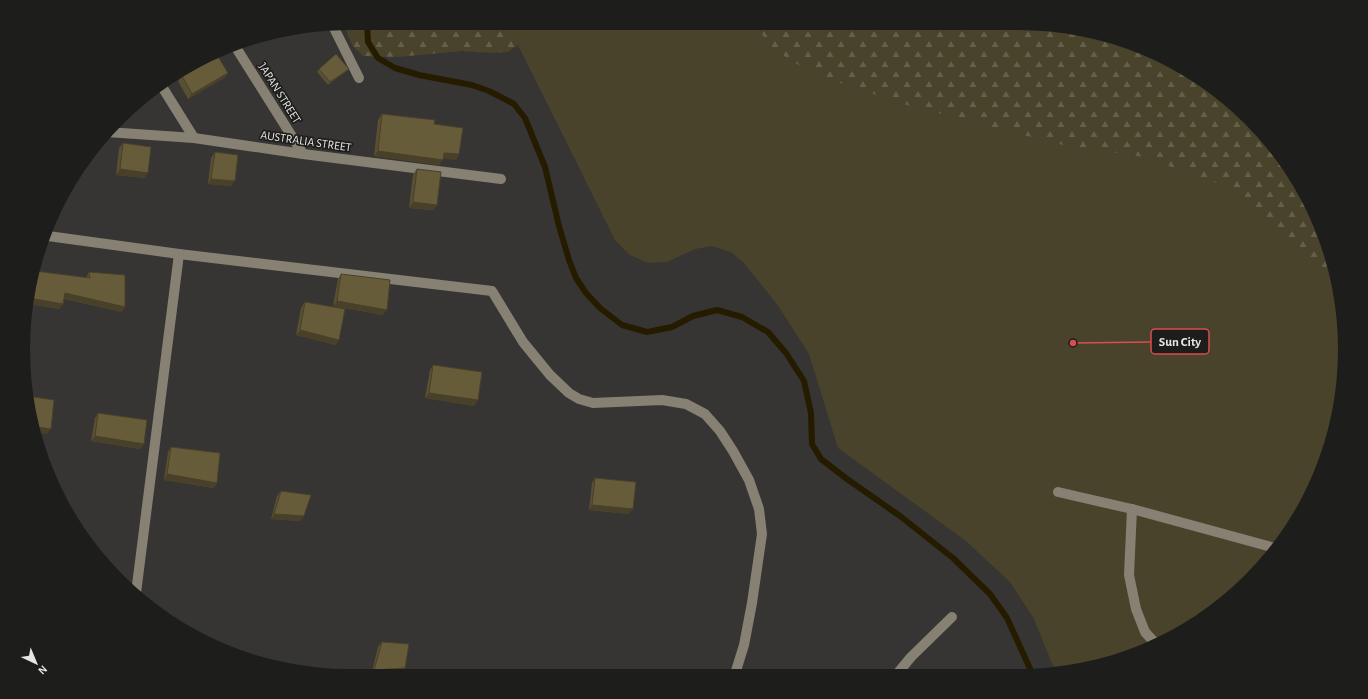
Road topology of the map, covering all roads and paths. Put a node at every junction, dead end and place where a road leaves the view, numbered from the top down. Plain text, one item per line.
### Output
1 (335, 31) edge
2 (238, 50) edge
3 (358, 78) dead end
4 (164, 90) edge
5 (115, 133) edge
6 (194, 138) junction
7 (304, 154) junction
8 (501, 179) dead end
9 (51, 236) edge
10 (179, 254) junction
11 (1058, 492) dead end
12 (1132, 509) junction
13 (1270, 547) edge
14 (137, 588) edge
15 (952, 617) dead end
16 (1152, 640) edge
17 (737, 669) edge
18 (902, 669) edge

1 - 3 street
2 - 7 street, JAPAN STREET
4 - 6 street
5 - 6 street, AUSTRALIA STREET
6 - 7 street, AUSTRALIA STREET
7 - 8 street, AUSTRALIA STREET
9 - 10 street
10 - 14 street
10 - 17 street
11 - 12 street
12 - 13 street
12 - 16 street
15 - 18 street

